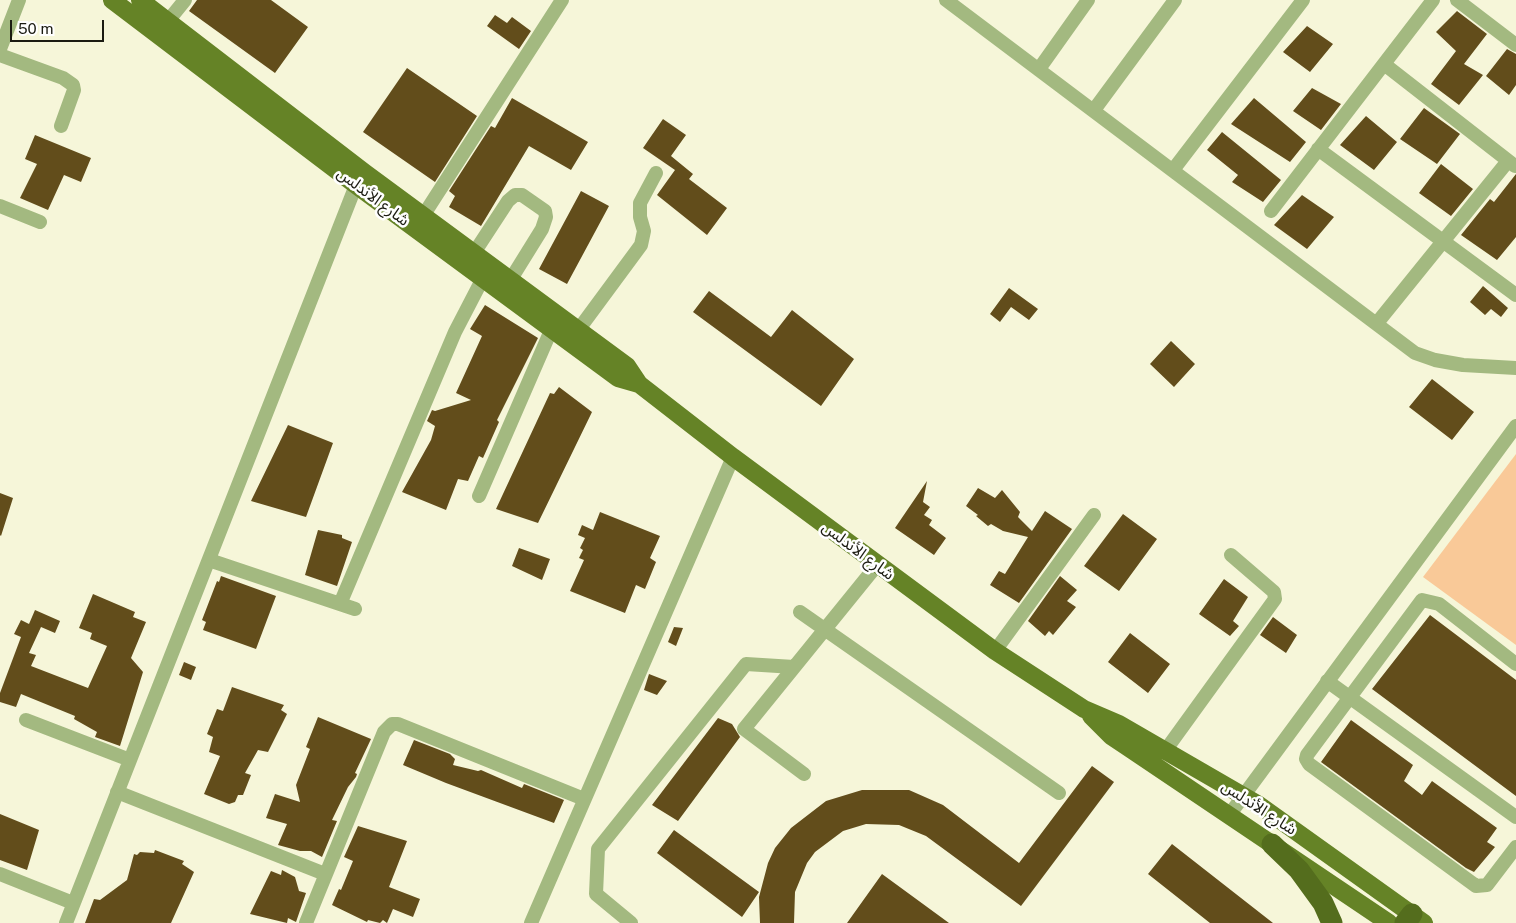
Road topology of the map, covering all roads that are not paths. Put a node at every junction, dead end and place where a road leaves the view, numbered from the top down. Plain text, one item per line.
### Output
1 (19, 0) edge
2 (185, 0) edge
3 (562, 0) edge
4 (946, 0) edge
5 (1088, 0) edge
6 (1175, 0) edge
7 (1303, 0) edge
8 (1433, 0) edge
9 (1458, 0) edge
10 (128, 3) edge
11 (168, 21) junction
12 (1516, 45) edge
13 (0, 49) edge
14 (0, 55) edge
15 (1384, 64) junction
16 (1039, 70) junction
17 (1094, 110) junction
18 (61, 126) dead end
19 (1318, 149) junction
20 (1512, 164) edge
21 (1173, 170) junction
22 (656, 173) dead end
23 (356, 185) junction
24 (0, 206) edge
25 (1271, 211) dead end
26 (423, 216) junction
27 (40, 222) dead end
28 (1443, 241) junction
29 (474, 253) junction
30 (483, 278) junction
31 (511, 279) junction
32 (1516, 295) edge
33 (1377, 323) junction
34 (552, 328) junction
35 (579, 330) junction
36 (1516, 368) edge
37 (639, 384) junction
38 (1516, 426) edge
39 (733, 457) junction
40 (479, 496) dead end
41 (1094, 515) dead end
42 (1231, 555) dead end
43 (209, 560) junction
44 (877, 565) junction
45 (340, 604) junction
46 (355, 609) dead end
47 (800, 612) dead end
48 (825, 629) junction
49 (995, 651) junction
50 (1516, 664) edge
51 (794, 667) junction
52 (1327, 680) junction
53 (1351, 697) junction
54 (1084, 709) junction
55 (26, 720) dead end
56 (1165, 751) junction
57 (130, 760) junction
58 (804, 774) dead end
59 (117, 792) junction
60 (1059, 793) dead end
61 (1242, 795) junction
62 (584, 799) junction
63 (1230, 814) junction
64 (1516, 816) edge
65 (1272, 844) junction
66 (1516, 847) edge
67 (0, 874) edge
68 (325, 874) junction
69 (74, 903) junction
70 (1417, 921) edge
71 (66, 923) edge
72 (306, 923) edge
73 (531, 923) edge
74 (631, 923) edge
75 (1332, 923) edge
76 (1389, 923) edge

1 - 13 street
2 - 11 street
3 - 26 street
4 - 16 street
5 - 16 street
6 - 17 street
7 - 21 street
8 - 15 street
9 - 12 street
10 - 11 main road, شارع الأندلس
10 - 23 main road, شارع الأندلس
11 - 26 main road, شارع الأندلس
14 - 18 street
15 - 19 street
15 - 20 street
16 - 17 street
17 - 21 street
19 - 25 street
19 - 28 street
20 - 28 street
21 - 33 street
22 - 35 street
23 - 30 main road, شارع الأندلس
23 - 43 street
24 - 27 street
26 - 29 main road, شارع الأندلس
28 - 32 street
28 - 33 street
29 - 31 main road, شارع الأندلس
29 - 31 street
30 - 34 main road, شارع الأندلس
30 - 45 street
31 - 35 main road, شارع الأندلس
33 - 36 street
34 - 37 main road, شارع الأندلس
34 - 40 street
35 - 37 main road, شارع الأندلس
37 - 39 main road, شارع الأندلس
38 - 52 street
39 - 44 main road, شارع الأندلس
39 - 62 street
41 - 49 street
42 - 56 street
43 - 45 street
43 - 57 street
44 - 48 street
44 - 49 main road, شارع الأندلس
45 - 46 street
47 - 48 street
48 - 51 street
48 - 60 street
49 - 54 main road, شارع الأندلس
50 - 53 street
51 - 58 street
51 - 74 street
52 - 53 street
52 - 61 street
53 - 64 street
53 - 66 street
54 - 56 main road, شارع الأندلس
54 - 63 main road, شارع الأندلس
55 - 57 street
56 - 61 main road, شارع الأندلس
57 - 59 street
59 - 68 street
59 - 69 street
61 - 63 street
61 - 70 main road, شارع الأندلس
62 - 68 street
62 - 73 street
63 - 65 main road, شارع الأندلس
65 - 75 highway
65 - 76 main road, شارع الأندلس
67 - 69 street
68 - 72 street
69 - 71 street

